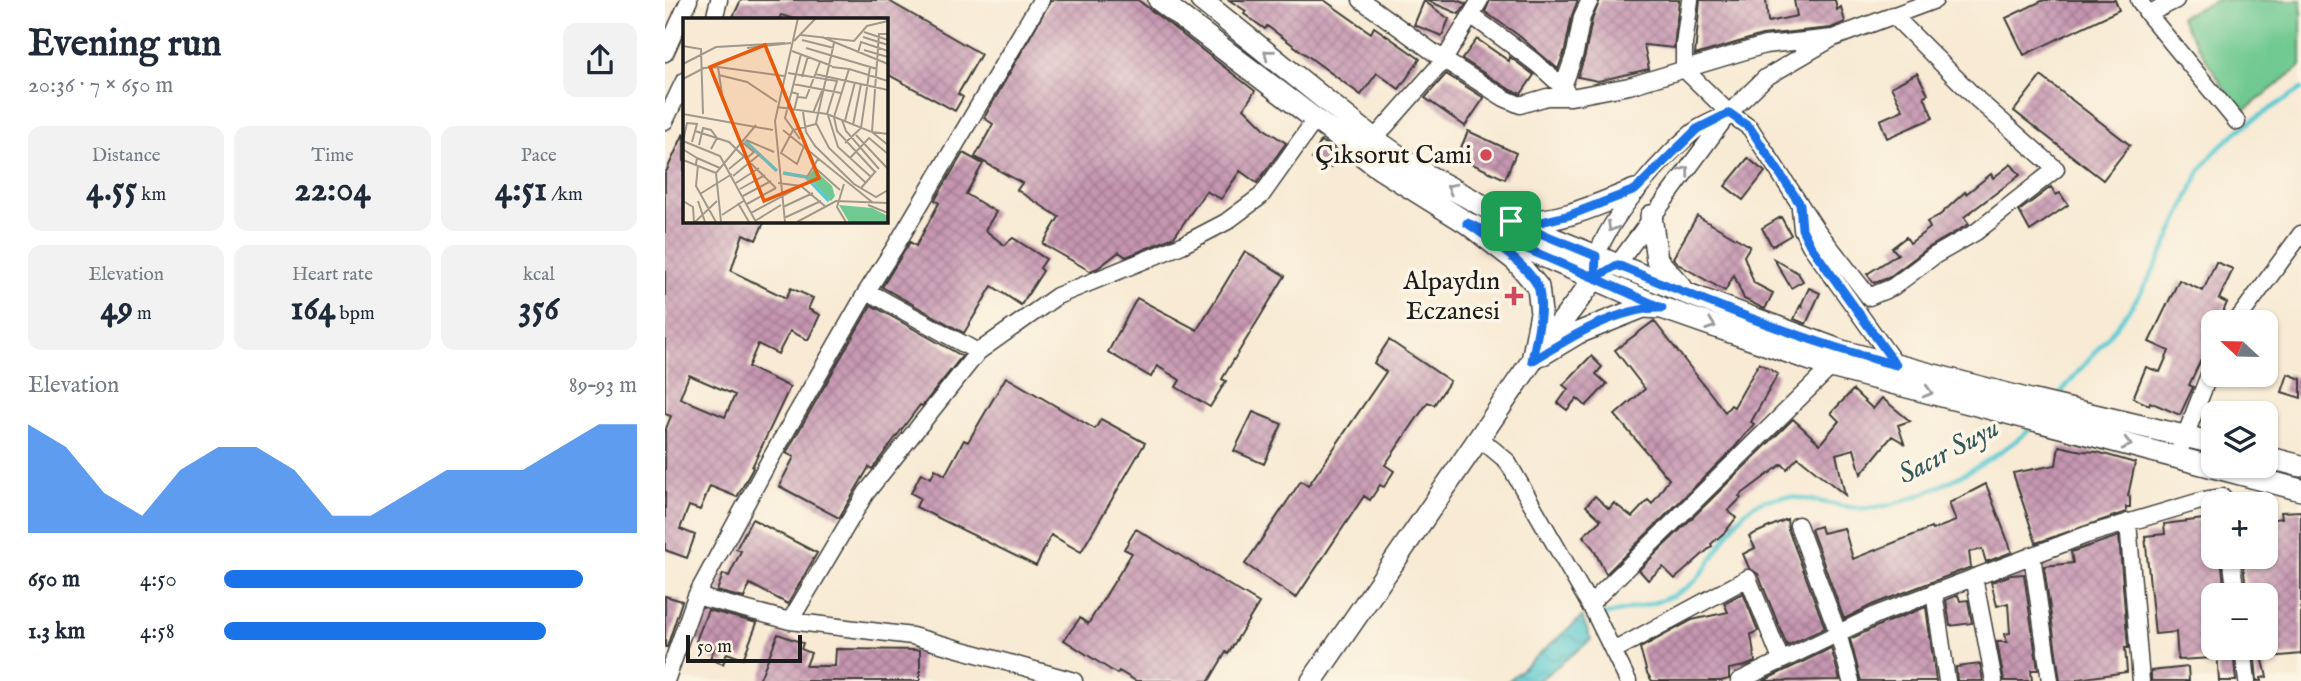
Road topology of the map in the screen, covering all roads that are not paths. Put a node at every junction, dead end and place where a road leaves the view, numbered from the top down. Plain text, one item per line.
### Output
1 (689, 0) edge
2 (719, 0) edge
3 (1041, 0) edge
4 (1159, 0) edge
5 (1201, 0) edge
6 (1360, 0) edge
7 (1480, 0) edge
8 (1590, 0) edge
9 (1691, 0) edge
10 (1935, 0) edge
11 (2139, 0) edge
12 (2176, 0) edge
13 (2148, 14) junction
14 (1471, 15) junction
15 (1893, 15) junction
16 (714, 18) edge
17 (1833, 38) junction
18 (665, 53) edge
19 (1444, 60) junction
20 (1684, 69) junction
21 (683, 83) edge
22 (1567, 92) junction
23 (1729, 113) junction
24 (1315, 120) junction
25 (665, 121) edge
26 (2237, 122) dead end
27 (1374, 139) junction
28 (1635, 190) junction
29 (1800, 204) junction
30 (1651, 216) junction
31 (1511, 221) junction
32 (1467, 223) junction
33 (2301, 234) edge
34 (1617, 265) junction
35 (1595, 267) junction
36 (867, 291) junction
37 (1688, 294) junction
38 (1662, 308) junction
39 (2245, 310) edge
40 (978, 352) junction
41 (1532, 361) junction
42 (1896, 365) junction
43 (1831, 367) junction
44 (2205, 387) edge
45 (2186, 436) junction
46 (1478, 438) junction
47 (2201, 440) edge
48 (2178, 457) junction
49 (2278, 460) edge
50 (2201, 464) edge
51 (2301, 466) edge
52 (2253, 478) edge
53 (2301, 490) edge
54 (2201, 501) edge
55 (2128, 522) junction
56 (1798, 525) dead end
57 (2032, 555) junction
58 (1974, 577) junction
59 (1934, 592) junction
60 (696, 596) junction
61 (1592, 609) junction
62 (790, 621) junction
63 (1838, 633) junction
64 (1613, 651) junction
65 (1781, 660) junction
66 (2244, 660) edge
67 (1744, 680) edge
68 (666, 681) edge
69 (1074, 681) edge
70 (1312, 681) edge
71 (1628, 681) edge
72 (1851, 681) edge
73 (1947, 681) edge
74 (1994, 681) edge
75 (2050, 681) edge
76 (2141, 681) edge
77 (2247, 681) edge

1 - 18 street
2 - 16 street
3 - 36 street
4 - 24 main road
27 -> 5 main road
6 - 19 street
7 - 14 street
8 - 22 street
9 - 20 street
10 - 15 street
11 - 13 street
12 - 13 street
13 - 26 street
14 - 19 street
14 - 22 street
15 - 17 street
15 - 29 street
17 - 20 street
17 - 23 street
19 - 22 street
19 - 27 street
20 - 22 street
20 - 23 street
21 - 25 street
23 - 28 street
23 - 29 street
30 -> 23 street
24 - 32 main road
24 - 40 street
31 -> 27 main road
28 - 31 main road
28 -> 35 street
29 - 42 street
30 - 34 street
30 - 37 main road
31 - 35 main road
32 - 35 main road
32 - 41 main road
33 - 39 street
34 - 35 main road
34 - 37 main road
35 - 38 main road
35 - 41 main road
36 - 40 street
36 - 60 street
37 - 42 main road
38 - 41 main road
38 -> 43 main road
40 - 62 street
41 - 46 main road
42 - 45 main road
43 -> 48 main road
43 - 61 street
44 - 45 street
45 - 47 main road
45 - 48 street
46 - 61 street
46 - 70 main road
48 - 50 main road
49 - 51 main road
52 - 53 main road
54 - 55 street
55 - 57 street
55 - 76 street
56 - 63 street
57 - 58 street
57 - 75 street
58 - 59 street
58 - 74 street
59 - 63 street
59 - 73 street
60 - 62 street
60 - 68 street
61 - 64 street
62 - 69 street
63 - 65 street
63 - 72 street
64 - 65 street
64 - 71 street
65 - 67 street
66 - 77 street

